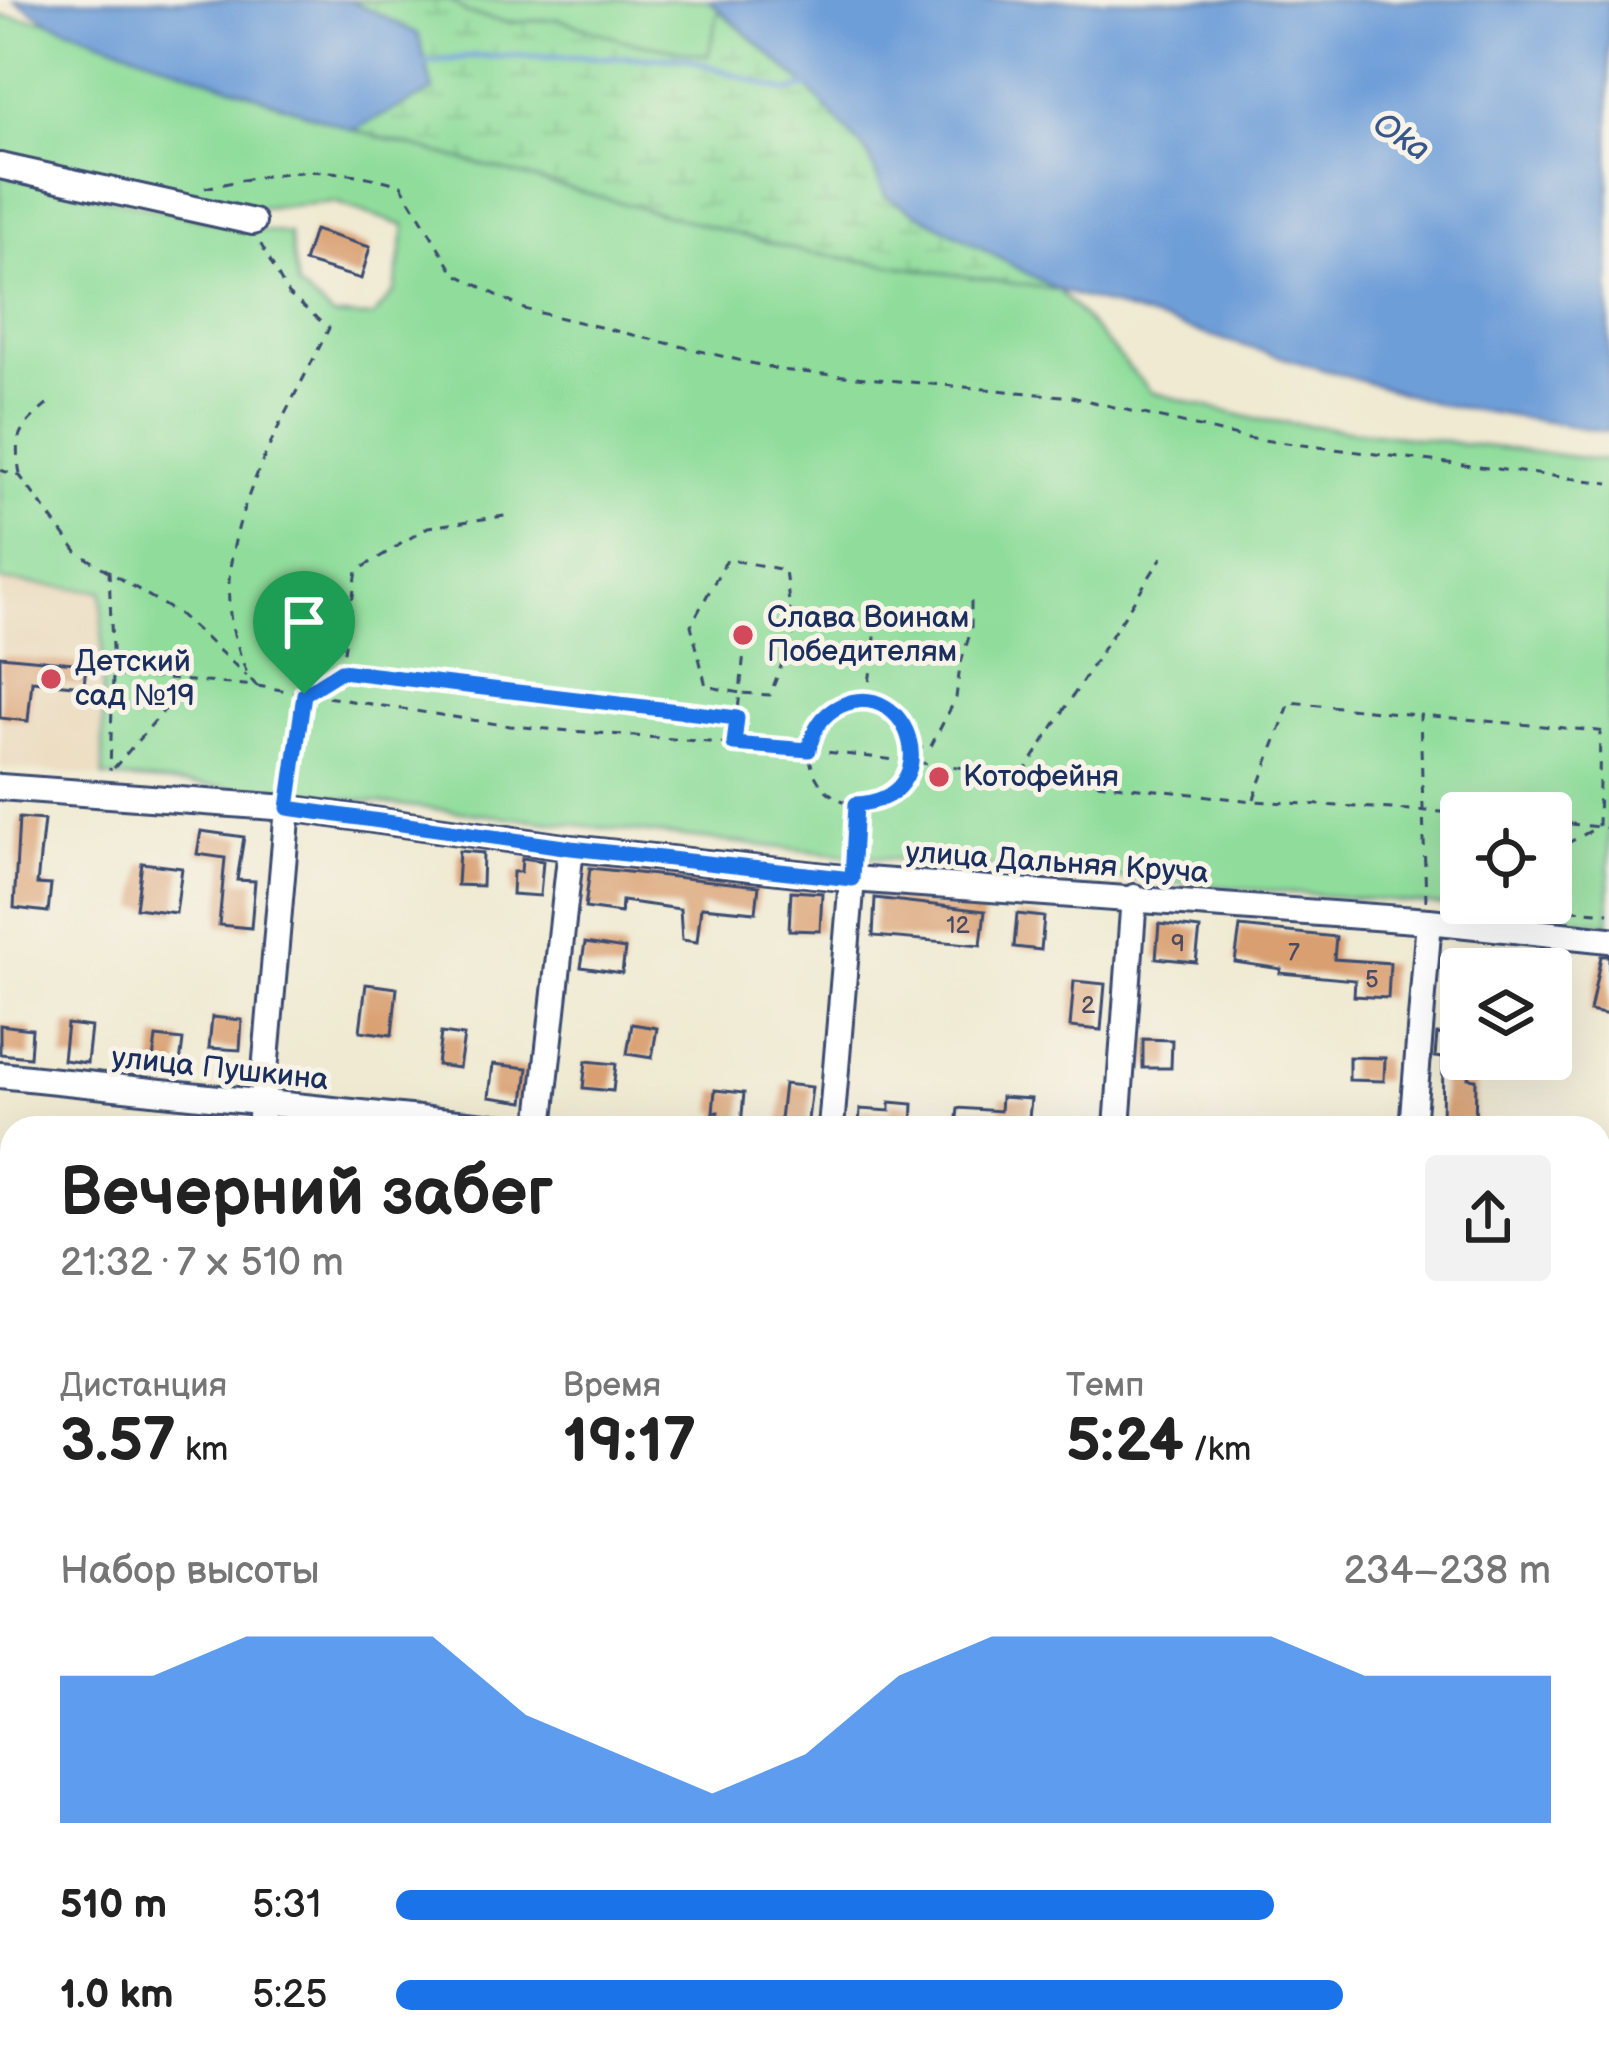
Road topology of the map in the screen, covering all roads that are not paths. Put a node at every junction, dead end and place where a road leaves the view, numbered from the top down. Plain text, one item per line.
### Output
1 (0, 166) edge
2 (253, 222) road end
3 (0, 787) edge
4 (288, 808) junction
5 (571, 848) junction
6 (852, 879) junction
7 (1134, 897) junction
8 (1430, 920) junction
9 (1609, 940) edge
10 (0, 1075) edge
11 (261, 1116) edge
12 (541, 1116) edge
13 (832, 1116) edge
14 (1118, 1116) edge
15 (1413, 1116) edge

1 - 2 street
3 - 4 street, улица Дальняя Круча
4 - 5 street, улица Дальняя Круча
4 - 11 street
5 - 6 street, улица Дальняя Круча
5 - 12 street
6 - 7 street, улица Дальняя Круча
6 - 13 street
7 - 8 street, улица Дальняя Круча
7 - 14 street
8 - 9 street, улица Дальняя Круча
8 - 15 street
10 - 11 street, улица Пушкина

